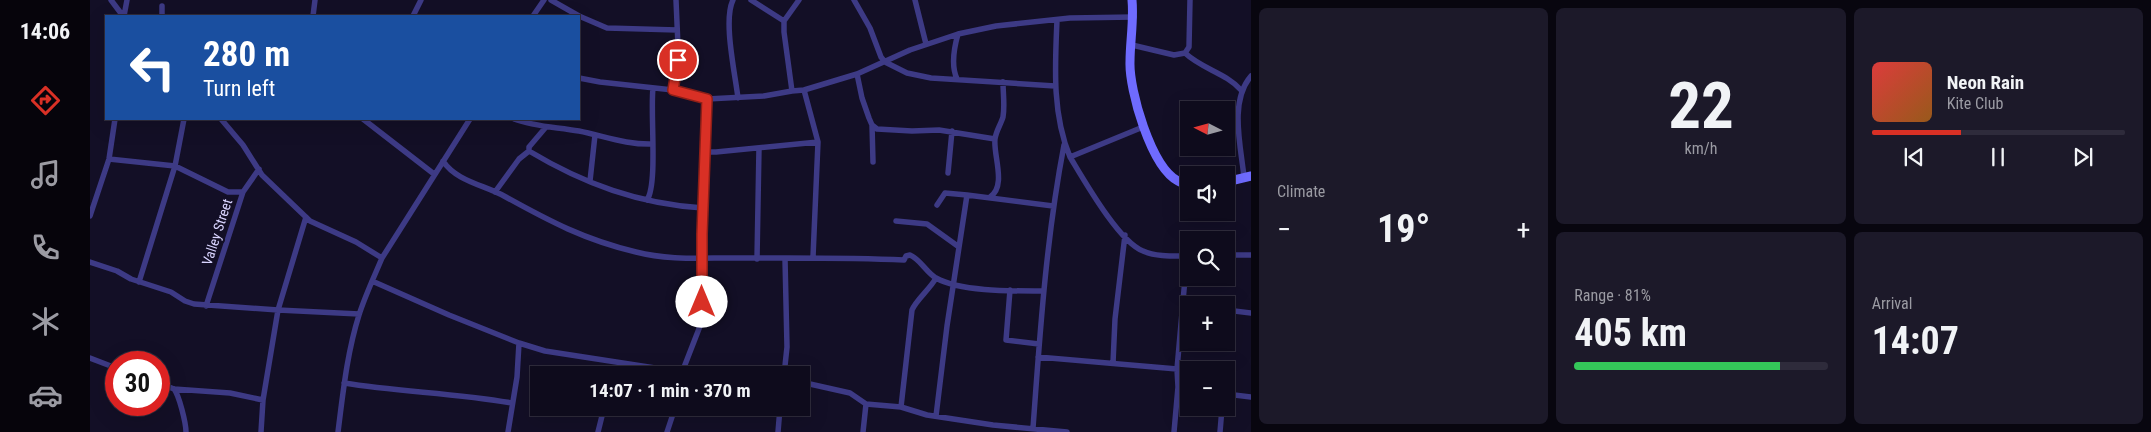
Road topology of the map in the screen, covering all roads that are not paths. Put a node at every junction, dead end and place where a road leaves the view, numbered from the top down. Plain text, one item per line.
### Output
1 (111, 0) edge
2 (126, 0) edge
3 (315, 0) edge
4 (421, 0) edge
5 (544, 0) edge
6 (551, 0) edge
7 (676, 0) edge
8 (734, 0) edge
9 (752, 0) edge
10 (799, 0) edge
11 (854, 0) edge
12 (915, 0) edge
13 (1132, 0) edge
14 (1190, 0) edge
15 (162, 6) dead end
16 (122, 15) edge
17 (123, 15) edge
18 (162, 15) edge
19 (313, 15) edge
20 (414, 15) edge
21 (534, 15) edge
22 (577, 15) edge
23 (580, 16) edge
24 (1134, 17) junction
25 (1057, 20) junction
26 (784, 21) junction
27 (677, 30) junction
28 (958, 34) junction
29 (926, 44) junction
30 (1132, 44) junction
31 (1185, 53) junction
32 (885, 62) junction
33 (857, 74) junction
34 (1251, 76) edge
35 (580, 78) edge
36 (957, 79) junction
37 (1003, 82) junction
38 (1055, 86) junction
39 (652, 88) junction
40 (673, 90) junction
41 (792, 90) junction
42 (804, 90) junction
43 (1242, 90) junction
44 (738, 98) junction
45 (707, 99) junction
46 (114, 120) edge
47 (184, 120) edge
48 (222, 120) edge
49 (364, 120) edge
50 (469, 120) edge
51 (518, 120) edge
52 (872, 125) junction
53 (1143, 127) junction
54 (546, 128) junction
55 (952, 131) junction
56 (595, 135) junction
57 (995, 139) junction
58 (818, 142) junction
59 (1064, 142) junction
60 (653, 144) junction
61 (759, 148) junction
62 (529, 151) junction
63 (704, 152) junction
64 (1070, 157) junction
65 (109, 159) junction
66 (443, 161) junction
67 (873, 162) dead end
68 (175, 166) junction
69 (259, 169) junction
70 (948, 173) dead end
71 (434, 174) junction
72 (1247, 177) edge
73 (590, 181) junction
74 (1180, 181) edge
75 (243, 192) junction
76 (495, 192) junction
77 (967, 195) junction
78 (990, 197) junction
79 (647, 200) junction
80 (937, 205) dead end
81 (1052, 206) junction
82 (703, 208) junction
83 (90, 216) edge
84 (306, 217) junction
85 (896, 221) dead end
86 (1125, 235) junction
87 (959, 248) junction
88 (1235, 255) edge
89 (1251, 255) edge
90 (1180, 256) edge
91 (813, 257) junction
92 (382, 258) junction
93 (702, 258) junction
94 (757, 259) junction
95 (785, 259) junction
96 (90, 262) edge
97 (936, 278) junction
98 (372, 281) junction
99 (139, 282) junction
100 (953, 286) junction
101 (1010, 290) junction
102 (1043, 291) junction
103 (206, 306) junction
104 (278, 310) junction
105 (1235, 311) edge
106 (1251, 313) edge
107 (359, 314) junction
108 (519, 343) junction
109 (1180, 343) edge
110 (1039, 344) junction
111 (1038, 357) junction
112 (90, 358) edge
113 (615, 362) junction
114 (1113, 363) junction
115 (105, 364) edge
116 (614, 366) edge
117 (642, 366) edge
118 (684, 366) edge
119 (785, 366) edge
120 (1176, 369) junction
121 (344, 383) junction
122 (810, 384) edge
123 (1178, 386) joint
124 (170, 387) edge
125 (174, 389) junction
126 (1235, 395) edge
127 (1251, 397) edge
128 (263, 400) junction
129 (512, 403) junction
130 (866, 404) junction
131 (901, 407) junction
132 (602, 416) edge
133 (672, 416) edge
134 (779, 416) edge
135 (936, 416) junction
136 (1221, 416) edge
137 (1033, 428) junction
138 (993, 429) edge
139 (186, 432) edge
140 (261, 432) edge
141 (338, 432) edge
142 (509, 432) edge
143 (598, 432) edge
144 (667, 432) edge
145 (778, 432) edge
146 (863, 432) edge
147 (1067, 432) edge
148 (1174, 432) edge
149 (1220, 432) edge

1 - 16 street
2 - 17 street
3 - 19 street
4 - 20 street
5 - 21 street
6 - 22 street
7 - 27 street
8 - 44 street
9 - 26 street
10 - 26 street
11 - 32 street
12 - 29 street
13 - 24 street
14 - 31 street
15 - 18 street
23 - 27 street
24 - 25 street
24 - 30 street
25 - 28 street
25 - 38 street
26 - 41 street
27 - 40 street
28 - 29 street
28 - 36 street
29 - 32 street
30 - 31 street
30 - 53 street
31 - 43 street
32 - 33 street
32 - 36 street
33 - 42 street
33 - 52 street
34 - 43 street
35 - 39 street
36 - 37 street
37 - 38 street
37 - 57 street
38 - 59 street
39 - 40 street
39 - 60 street
40 - 45 street
41 - 42 street
41 - 44 street
42 - 58 street
43 - 72 street
44 - 45 street
45 - 63 street
46 - 65 street
47 - 68 street
48 - 69 street
49 - 71 street
50 - 66 street
51 - 54 street
52 - 55 street
52 - 67 street
53 - 64 street
53 - 74 street
54 - 56 street
54 - 62 street
55 - 57 street
55 - 70 street
56 - 60 street
56 - 73 street
57 - 78 street
58 - 61 street
58 - 91 street
59 - 64 street
59 - 81 street
60 - 79 street
61 - 63 street
61 - 94 street
62 - 73 street
62 - 76 street
63 - 82 street
64 - 86 street
65 - 68 street
65 - 83 street
66 - 71 street
66 - 76 street
68 - 75 street
68 - 99 street
69 - 75 street, Valley Street
69 - 84 street
71 - 92 street
73 - 79 street
75 - 103 street, Valley Street
76 - 93 street
77 - 78 street
77 - 80 street
77 - 87 street
78 - 81 street
79 - 82 street
81 - 102 street
82 - 93 street
84 - 92 street
84 - 104 street
85 - 87 street
86 - 90 street
86 - 114 street
87 - 100 street
88 - 89 street
91 - 95 street
91 - 97 street
92 - 98 street
93 - 94 street
93 - 118 street
94 - 95 street
95 - 119 street
96 - 99 street
97 - 100 street
97 - 131 street
98 - 107 street
98 - 108 street
99 - 103 street
100 - 101 street
100 - 135 street
101 - 102 street
101 - 110 street
102 - 110 street
103 - 104 street
104 - 107 street
104 - 128 street
105 - 106 street
107 - 121 street
108 - 113 street
108 - 129 street
109 - 120 street
110 - 111 street
111 - 114 street
111 - 137 street
112 - 115 street
113 - 116 street
113 - 117 street
114 - 120 street
120 - 123 street
121 - 129 street
121 - 141 street
122 - 130 street
123 - 148 street
124 - 125 street
125 - 128 street
125 - 139 street
126 - 127 street
128 - 140 street
129 - 142 street
130 - 131 street
130 - 146 street
131 - 135 street
132 - 143 street
133 - 144 street
134 - 145 street
135 - 138 street
136 - 149 street
137 - 138 street
137 - 147 street

